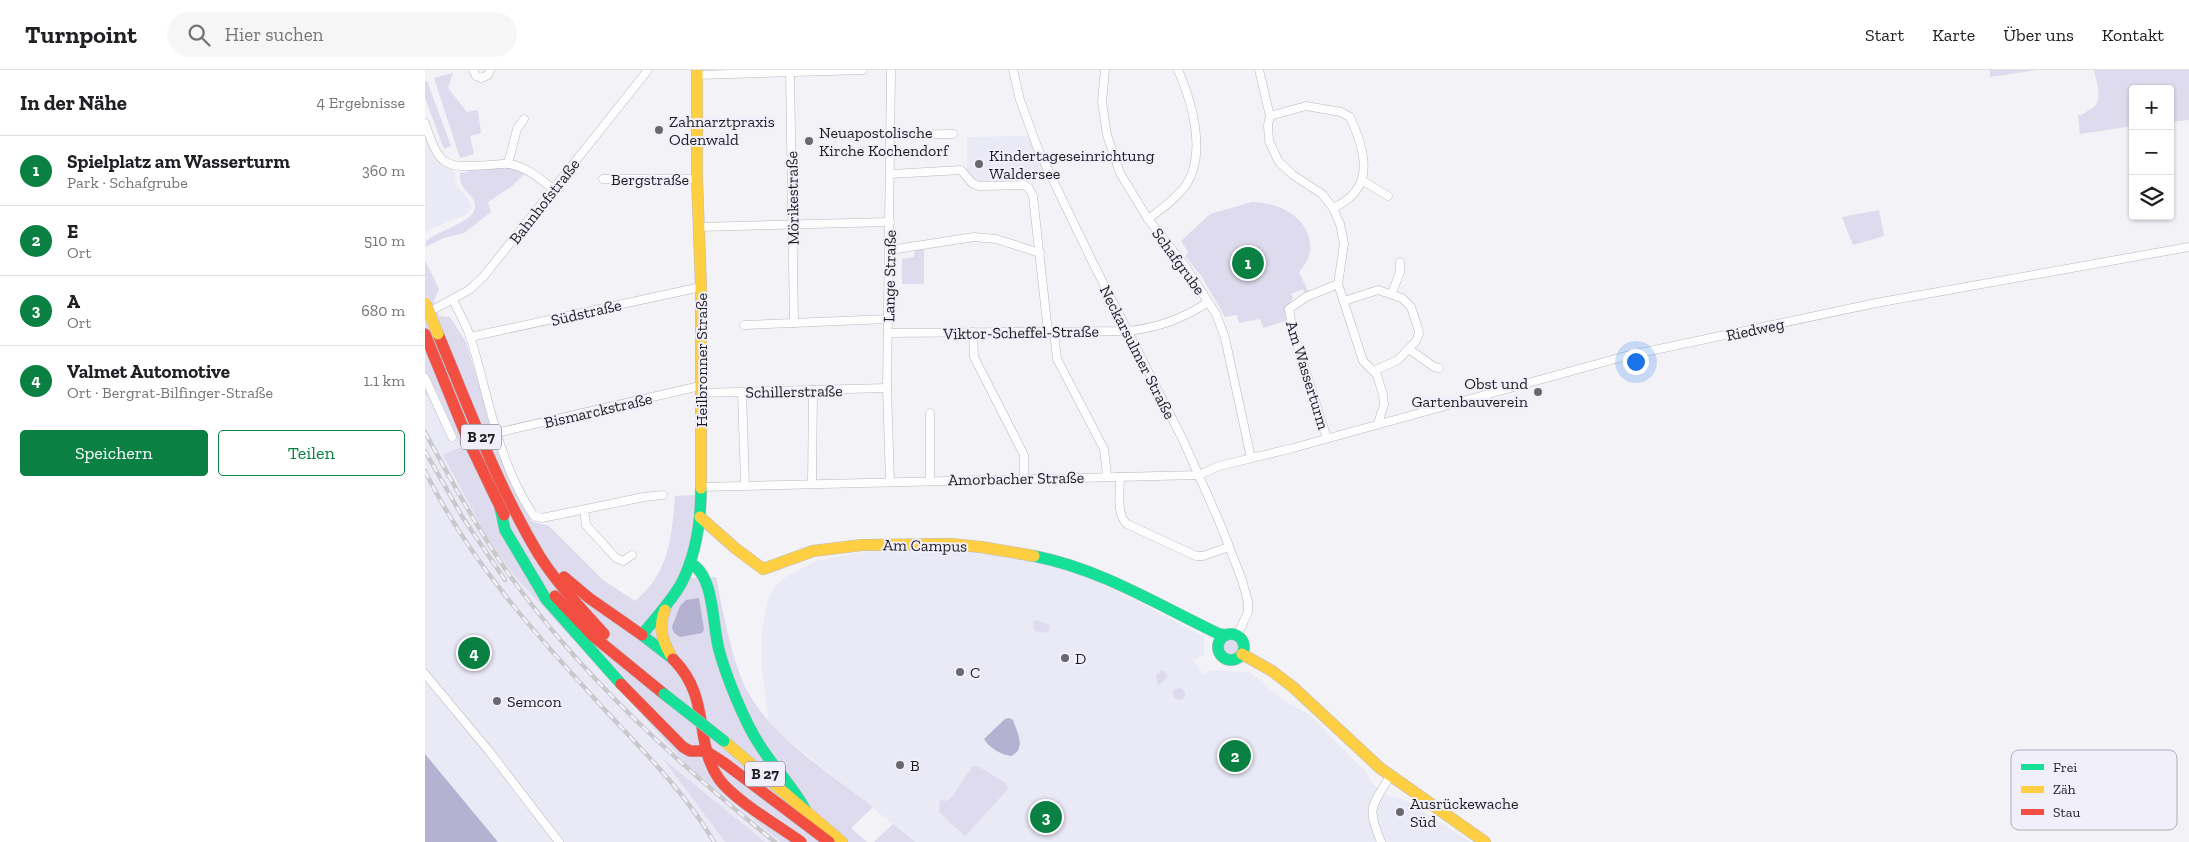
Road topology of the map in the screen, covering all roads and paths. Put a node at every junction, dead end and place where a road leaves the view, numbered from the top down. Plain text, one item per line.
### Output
1 (473, 70) edge
2 (489, 70) edge
3 (648, 70) edge
4 (863, 70) edge
5 (891, 70) edge
6 (1013, 70) edge
7 (1105, 70) edge
8 (1179, 70) edge
9 (1259, 70) edge
10 (697, 72) edge
11 (791, 74) junction
12 (1271, 116) junction
13 (524, 119) dead end
14 (425, 123) edge
15 (891, 134) junction
16 (953, 134) dead end
17 (509, 164) junction
18 (891, 174) junction
19 (603, 179) dead end
20 (697, 179) junction
21 (1363, 180) junction
22 (553, 189) junction
23 (1388, 196) dead end
24 (1333, 208) junction
25 (1148, 218) junction
26 (890, 222) junction
27 (792, 226) junction
28 (699, 227) junction
29 (2189, 247) edge
30 (890, 250) junction
31 (1040, 253) junction
32 (1400, 262) dead end
33 (1339, 284) junction
34 (701, 287) junction
35 (1392, 293) junction
36 (453, 300) junction
37 (1344, 301) junction
38 (1208, 302) junction
39 (425, 303) edge
40 (425, 314) edge
41 (888, 319) junction
42 (794, 323) junction
43 (744, 325) dead end
44 (1128, 331) junction
45 (973, 332) junction
46 (1051, 332) junction
47 (888, 334) junction
48 (426, 336) edge
49 (470, 337) junction
50 (1409, 349) junction
51 (1439, 368) dead end
52 (1373, 371) junction
53 (425, 378) edge
54 (887, 388) junction
55 (700, 390) junction
56 (813, 390) junction
57 (742, 392) junction
58 (930, 413) dead end
59 (1378, 423) junction
60 (496, 433) junction
61 (453, 437) dead end
62 (1327, 438) junction
63 (1251, 458) junction
64 (1199, 475) junction
65 (1107, 476) junction
66 (1120, 477) junction
67 (1024, 478) junction
68 (930, 480) junction
69 (890, 481) junction
70 (812, 483) junction
71 (745, 484) junction
72 (700, 487) junction
73 (663, 495) dead end
74 (499, 507) junction
75 (584, 510) junction
76 (700, 517) junction
77 (532, 538) junction
78 (1229, 547) junction
79 (632, 555) dead end
80 (690, 563) junction
81 (674, 594) junction
82 (1160, 606) junction
83 (643, 635) junction
84 (1232, 635) junction
85 (1217, 645) junction
86 (1243, 654) junction
87 (671, 657) junction
88 (626, 662) junction
89 (425, 674) edge
90 (706, 751) junction
91 (1390, 776) junction
92 (805, 809) junction
93 (559, 842) edge
94 (801, 842) edge
95 (829, 842) edge
96 (842, 842) edge
97 (1381, 842) edge
98 (1485, 842) edge

1 - 2 street
3 - 22 street, Bahnhofstraße
4 - 11 street
5 - 15 street, Lange Straße
6 - 44 street, Neckarsulmer Straße
7 - 25 street, Schafgrube
8 - 25 street
9 - 12 street
10 - 11 street
10 - 20 main road, Heilbronner Straße
11 - 27 street, Mörikestraße
12 - 21 street
12 - 24 street
13 - 17 street
14 - 17 street
15 - 16 street
15 - 18 street, Lange Straße
17 - 22 street
18 - 26 street, Lange Straße
18 - 31 street
19 - 20 street, Bergstraße
20 - 28 main road, Heilbronner Straße
21 - 23 street
21 - 24 street
22 - 36 street, Bahnhofstraße
24 - 33 street
25 - 38 street, Schafgrube
26 - 27 street
26 - 30 street, Lange Straße
27 - 28 street
27 - 42 street, Mörikestraße
28 - 34 main road, Heilbronner Straße
29 - 59 street, Riedweg
30 - 31 street
30 - 41 street, Lange Straße
31 - 46 street
32 - 35 street
33 - 37 street
33 - 62 street, Am Wasserturm
34 - 49 street, Südstraße
34 - 55 main road, Heilbronner Straße
35 - 37 street
35 - 50 street
36 - 40 street, Bahnhofstraße
36 - 49 street
37 - 52 street
38 - 44 street, Viktor-Scheffel-Straße
38 - 63 street, Schafgrube
39 - 77 main road, B 27, bridge
41 - 42 street
41 - 47 street, Lange Straße
42 - 43 street
44 - 46 street, Viktor-Scheffel-Straße
44 - 64 street, Neckarsulmer Straße
45 - 46 street, Viktor-Scheffel-Straße
45 - 47 street, Viktor-Scheffel-Straße
45 - 67 street
46 - 65 street
47 - 54 street, Lange Straße
48 - 74 main road, B 27
49 - 60 street
50 - 51 street
50 - 52 street
52 - 59 street
53 - 61 street
54 - 56 street, Schillerstraße
54 - 69 street, Lange Straße
55 - 57 street, Schillerstraße
55 - 60 street, Bismarckstraße
55 - 72 main road, Heilbronner Straße
56 - 57 street, Schillerstraße
56 - 70 street
57 - 71 street
58 - 68 street
59 - 62 street, Riedweg
60 - 75 street
62 - 63 street, Amorbacher Straße
63 - 64 street, Amorbacher Straße
64 - 66 street, Amorbacher Straße
64 - 78 street, Neckarsulmer Straße
65 - 66 street, Amorbacher Straße
65 - 67 street, Amorbacher Straße
66 - 78 street
67 - 68 street, Amorbacher Straße
68 - 69 street, Amorbacher Straße
69 - 70 street, Amorbacher Straße
70 - 71 street, Amorbacher Straße
71 - 72 street, Amorbacher Straße
72 - 76 main road, Heilbronner Straße
73 - 75 street
74 - 88 main road, B 27
74 - 90 main road
75 - 79 street
76 - 80 main road, Heilbronner Straße
76 - 82 main road, Am Campus
77 - 83 main road
77 - 88 main road, B 27
78 - 84 street, Neckarsulmer Straße
80 - 81 main road, Heilbronner Straße
80 - 92 main road
81 - 83 main road, Heilbronner Straße
81 - 87 main road
82 - 84 main road, Am Campus
82 - 85 main road, Am Campus
83 - 87 main road
84 - 85 main road
84 - 86 main road
85 - 86 main road
86 - 91 main road
87 - 90 main road
88 - 92 main road, B 27, bridge
89 - 93 street
90 - 94 main road
90 - 95 main road
91 - 97 street
91 - 98 main road
92 - 96 main road, B 27

